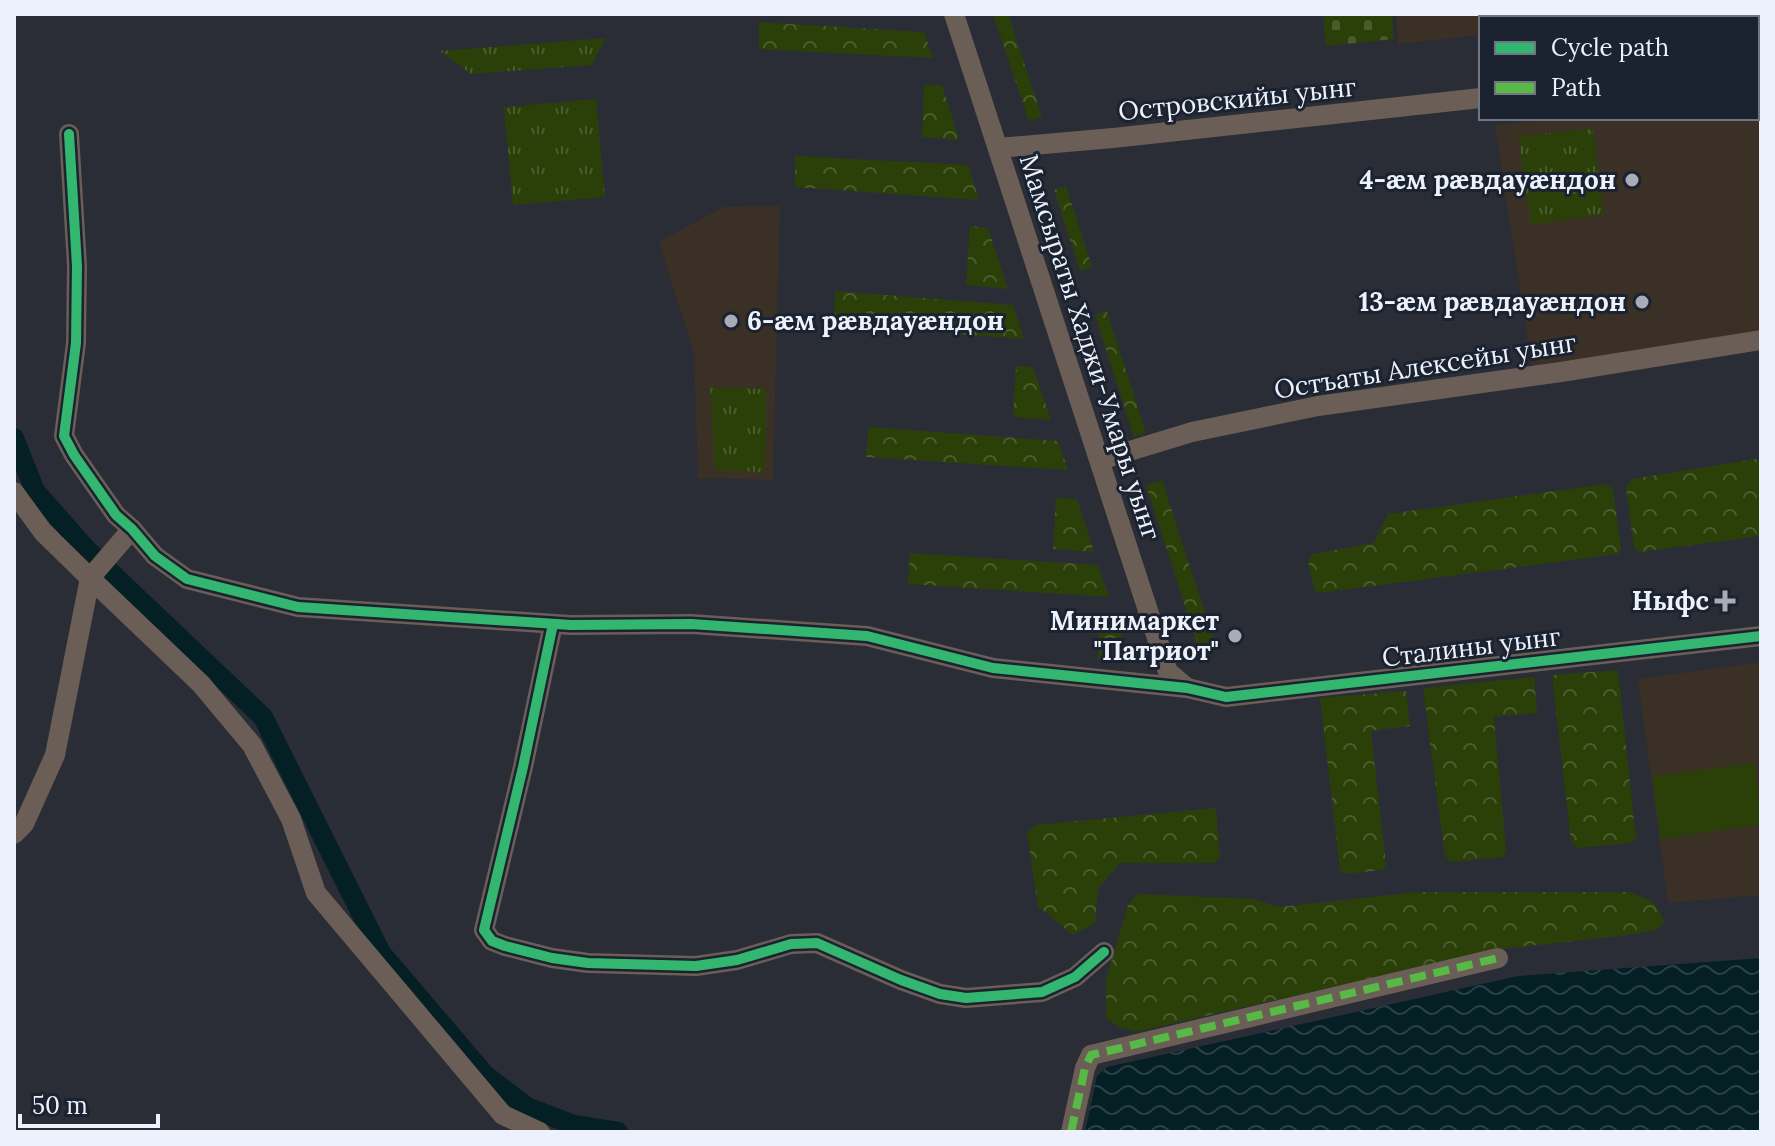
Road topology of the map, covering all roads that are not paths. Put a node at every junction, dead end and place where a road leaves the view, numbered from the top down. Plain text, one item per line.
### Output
1 (954, 14) edge
2 (1479, 98) edge
3 (69, 134) dead end
4 (998, 148) junction
5 (1761, 340) edge
6 (1100, 460) junction
7 (14, 492) edge
8 (127, 534) junction
9 (93, 574) junction
10 (553, 624) junction
11 (1761, 636) edge
12 (1187, 688) junction
13 (14, 834) edge
14 (1104, 952) dead end
15 (1498, 958) dead end
16 (540, 1132) edge
17 (1071, 1132) edge

1 - 4 street, Мамсыраты Хаджи-Умары уынг
2 - 4 street, Островскийы уынг
3 - 8 street, Сталины уынг
4 - 6 street, Мамсыраты Хаджи-Умары уынг
5 - 6 street, Остъаты Алексейы уынг
6 - 12 street, Мамсыраты Хаджи-Умары уынг
7 - 9 street
8 - 9 street
8 - 10 street, Сталины уынг
9 - 13 street
9 - 16 street
10 - 12 street, Сталины уынг
10 - 14 street
11 - 12 street, Сталины уынг
15 - 17 street

